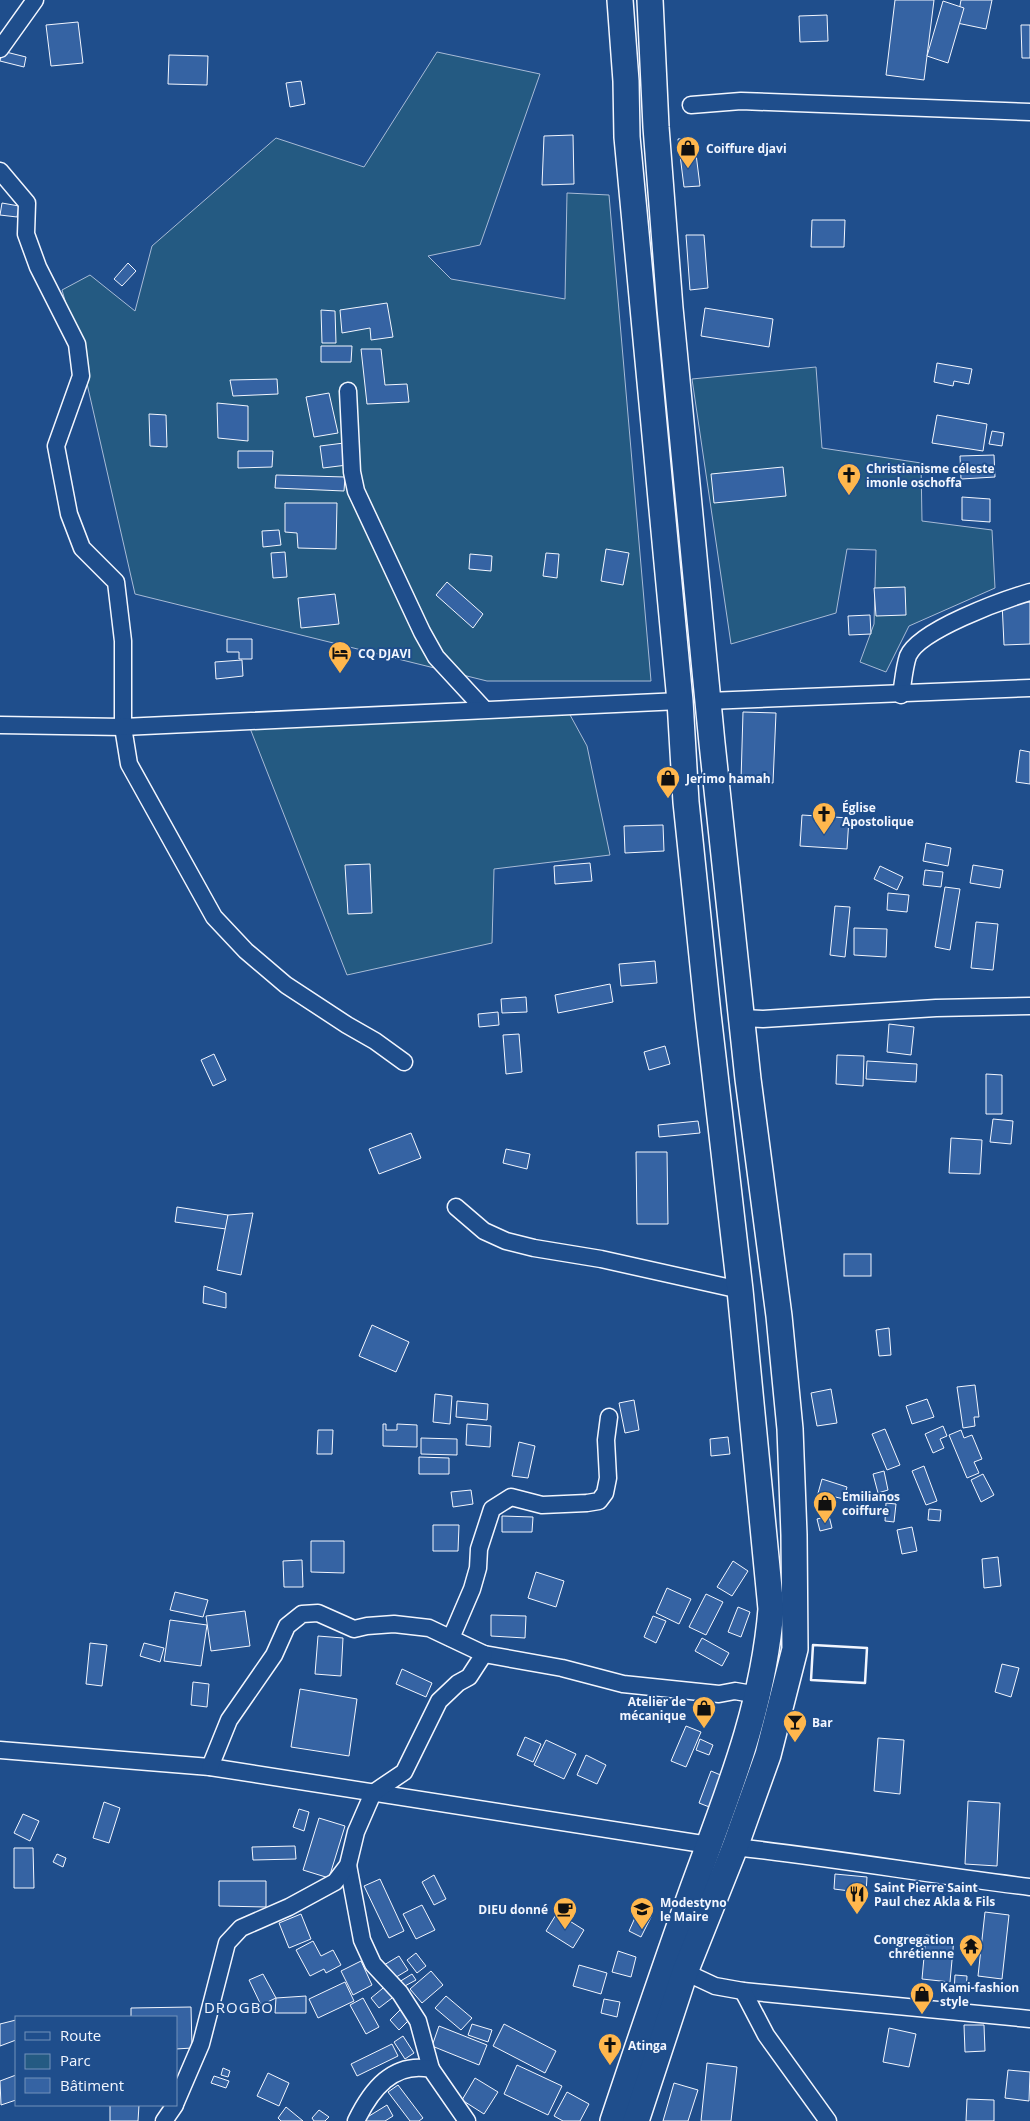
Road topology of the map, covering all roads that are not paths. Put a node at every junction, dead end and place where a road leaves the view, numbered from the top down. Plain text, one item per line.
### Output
1 (35, 0) edge
2 (620, 0) edge
3 (650, 0) edge
4 (0, 49) edge
5 (691, 105) dead end
6 (1030, 112) edge
7 (0, 171) edge
8 (348, 391) dead end
9 (1030, 592) edge
10 (1030, 688) edge
11 (901, 695) junction
12 (680, 701) junction
13 (708, 701) junction
14 (484, 709) junction
15 (0, 725) edge
16 (123, 727) junction
17 (1030, 1006) edge
18 (742, 1018) junction
19 (404, 1062) dead end
20 (456, 1208) dead end
21 (740, 1290) junction
22 (609, 1417) dead end
23 (451, 1638) junction
24 (484, 1654) junction
25 (758, 1695) junction
26 (0, 1750) edge
27 (210, 1767) junction
28 (372, 1793) junction
29 (709, 1845) junction
30 (735, 1847) junction
31 (348, 1865) junction
32 (1030, 1887) edge
33 (685, 1972) junction
34 (743, 1991) junction
35 (1030, 2019) edge
36 (430, 2069) junction
37 (178, 2096) edge
38 (173, 2106) edge
39 (164, 2121) edge
40 (356, 2121) edge
41 (467, 2121) edge
42 (613, 2121) edge
43 (636, 2121) edge
44 (828, 2121) edge

1 - 4 street
2 - 12 main road
3 - 13 main road
5 - 6 street
7 - 16 street
8 - 14 street
9 - 11 street
10 - 11 street
11 - 13 street
12 - 14 street
12 - 21 main road
13 - 18 main road
14 - 16 street
15 - 16 street
16 - 19 street
17 - 18 street
18 - 30 main road
20 - 21 street
21 - 25 main road
22 - 23 street
23 - 24 street
23 - 27 street
24 - 25 street
24 - 28 street
25 - 29 main road
26 - 27 street
27 - 28 street
28 - 29 street
28 - 31 street
29 - 42 main road
30 - 32 street
30 - 33 main road
31 - 36 street
31 - 37 street
33 - 34 street
33 - 43 main road
34 - 35 street
34 - 44 street
36 - 40 street
36 - 41 street
38 - 39 street

